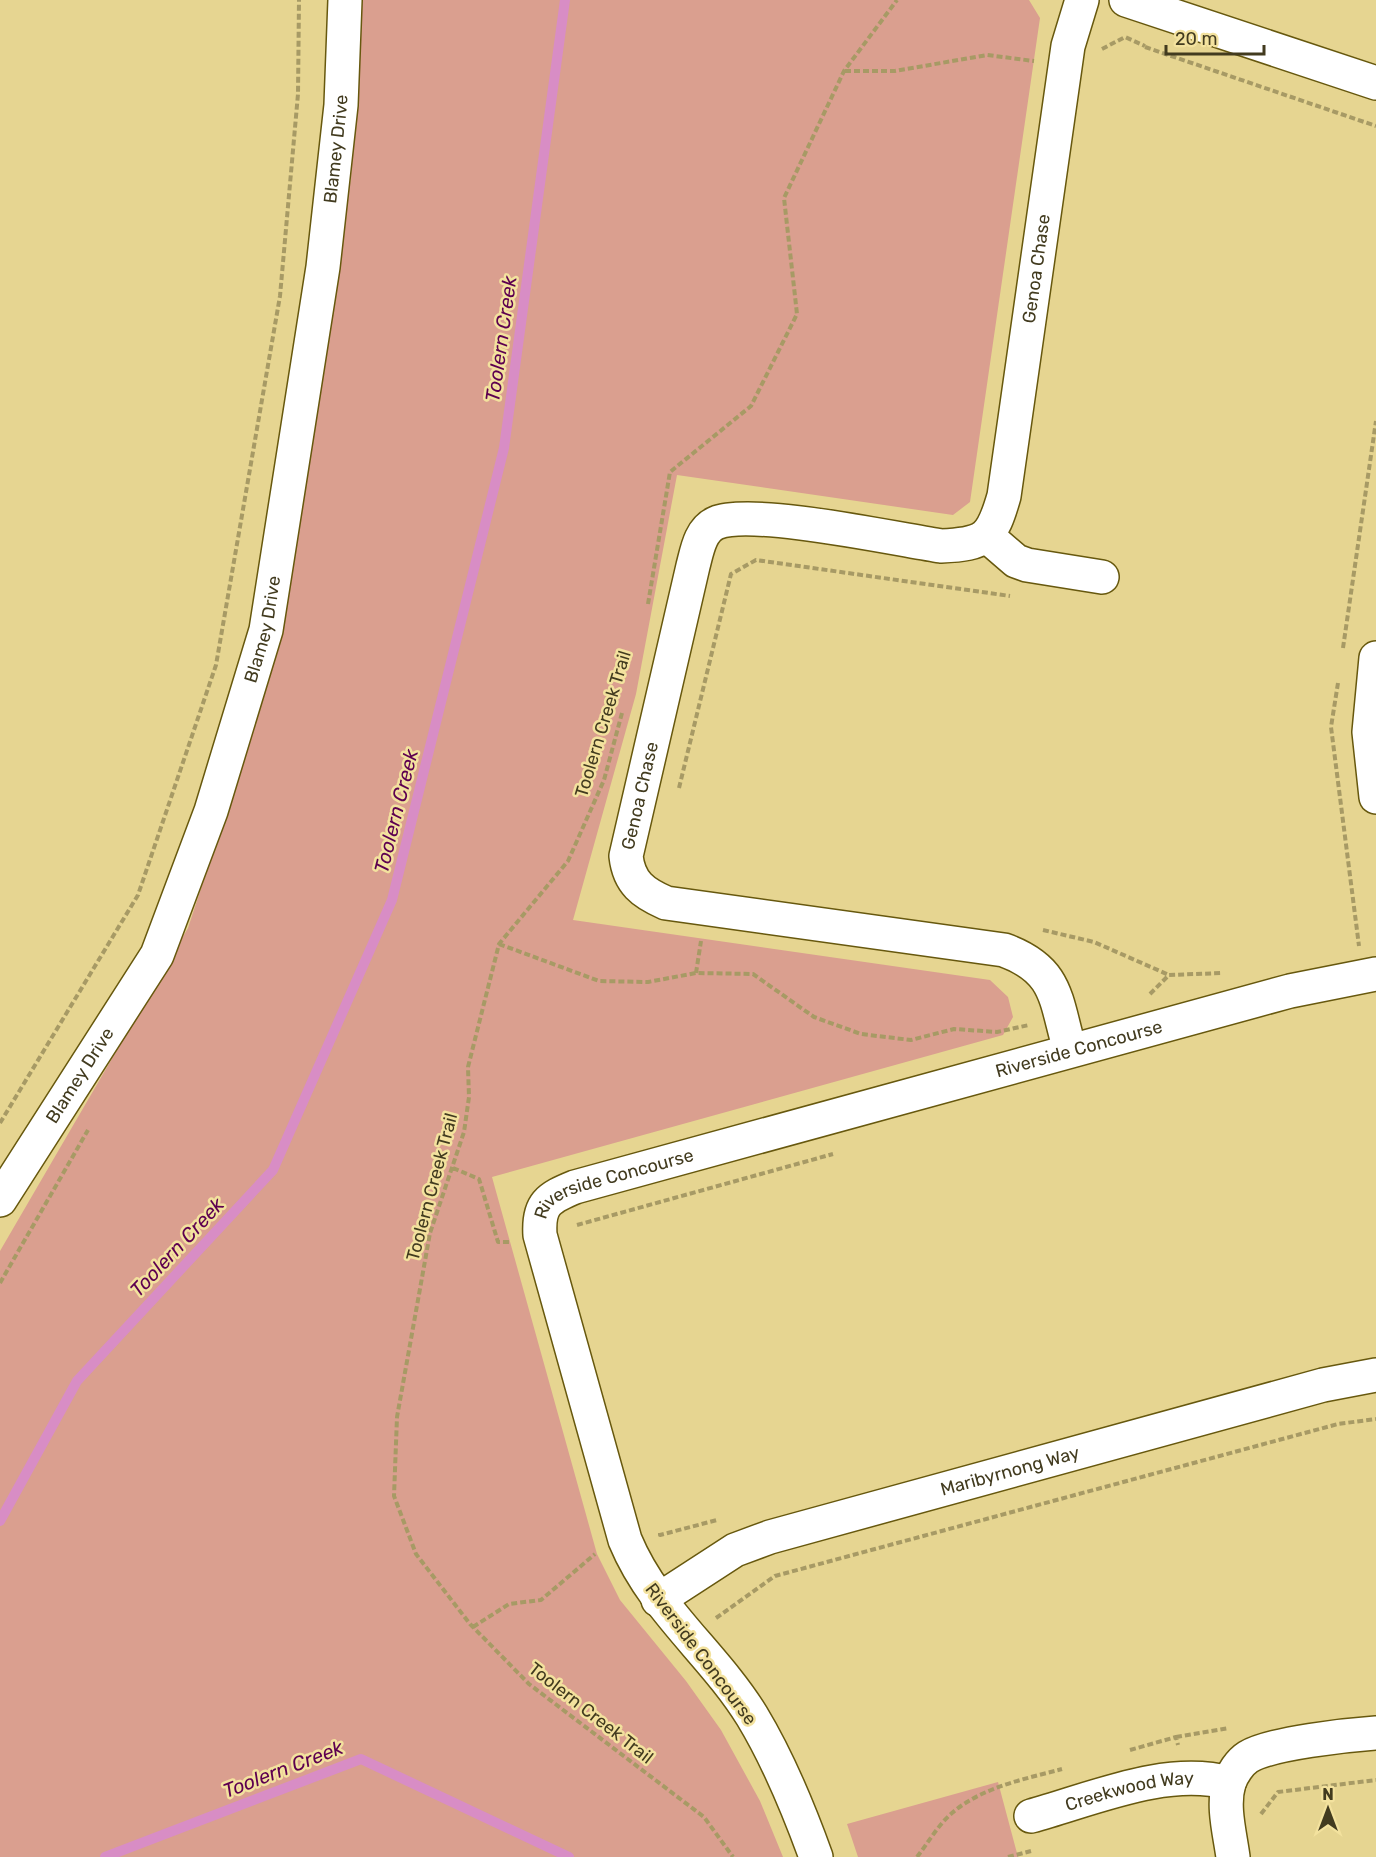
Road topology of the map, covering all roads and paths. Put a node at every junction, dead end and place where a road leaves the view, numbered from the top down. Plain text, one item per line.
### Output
1 (299, 0) edge
2 (345, 0) edge
3 (897, 0) edge
4 (1082, 0) edge
5 (1126, 0) edge
6 (1145, 47) dead end
7 (1066, 65) junction
8 (844, 71) junction
9 (1376, 83) edge
10 (1376, 126) edge
11 (987, 536) junction
12 (1101, 577) dead end
13 (1013, 597) dead end
14 (646, 611) dead end
15 (1376, 658) edge
16 (625, 702) dead end
17 (678, 789) dead end
18 (1376, 797) edge
19 (1042, 930) dead end
20 (498, 944) junction
21 (1376, 974) edge
22 (1168, 975) dead end
23 (1060, 1017) junction
24 (1070, 1050) junction
25 (0, 1123) edge
26 (0, 1200) edge
27 (1376, 1376) edge
28 (1376, 1419) edge
29 (625, 1540) junction
30 (658, 1600) junction
31 (713, 1620) dead end
32 (473, 1627) junction
33 (1376, 1733) edge
34 (1376, 1780) edge
35 (1229, 1783) junction
36 (1031, 1816) dead end
37 (1232, 1850) edge
38 (732, 1857) edge
39 (816, 1857) edge

1 - 25 path
2 - 26 street, Blamey Drive
3 - 8 path
4 - 7 street, Genoa Chase
5 - 9 street
6 - 10 path
7 - 8 path
7 - 11 street, Genoa Chase
8 - 14 path
11 - 12 street
11 - 23 street, Genoa Chase
13 - 17 path
15 - 18 street
16 - 20 path, Toolern Creek Trail
19 - 22 path
20 - 23 path
20 - 32 path, Toolern Creek Trail
21 - 24 street, Riverside Concourse
23 - 24 street, Genoa Chase
24 - 29 street, Riverside Concourse
27 - 30 street, Maribyrnong Way
28 - 31 path
29 - 30 street, Riverside Concourse
29 - 32 path
30 - 39 street, Riverside Concourse
32 - 38 path, Toolern Creek Trail
33 - 35 street
34 - 37 path
35 - 36 street, Creekwood Way
35 - 37 street

